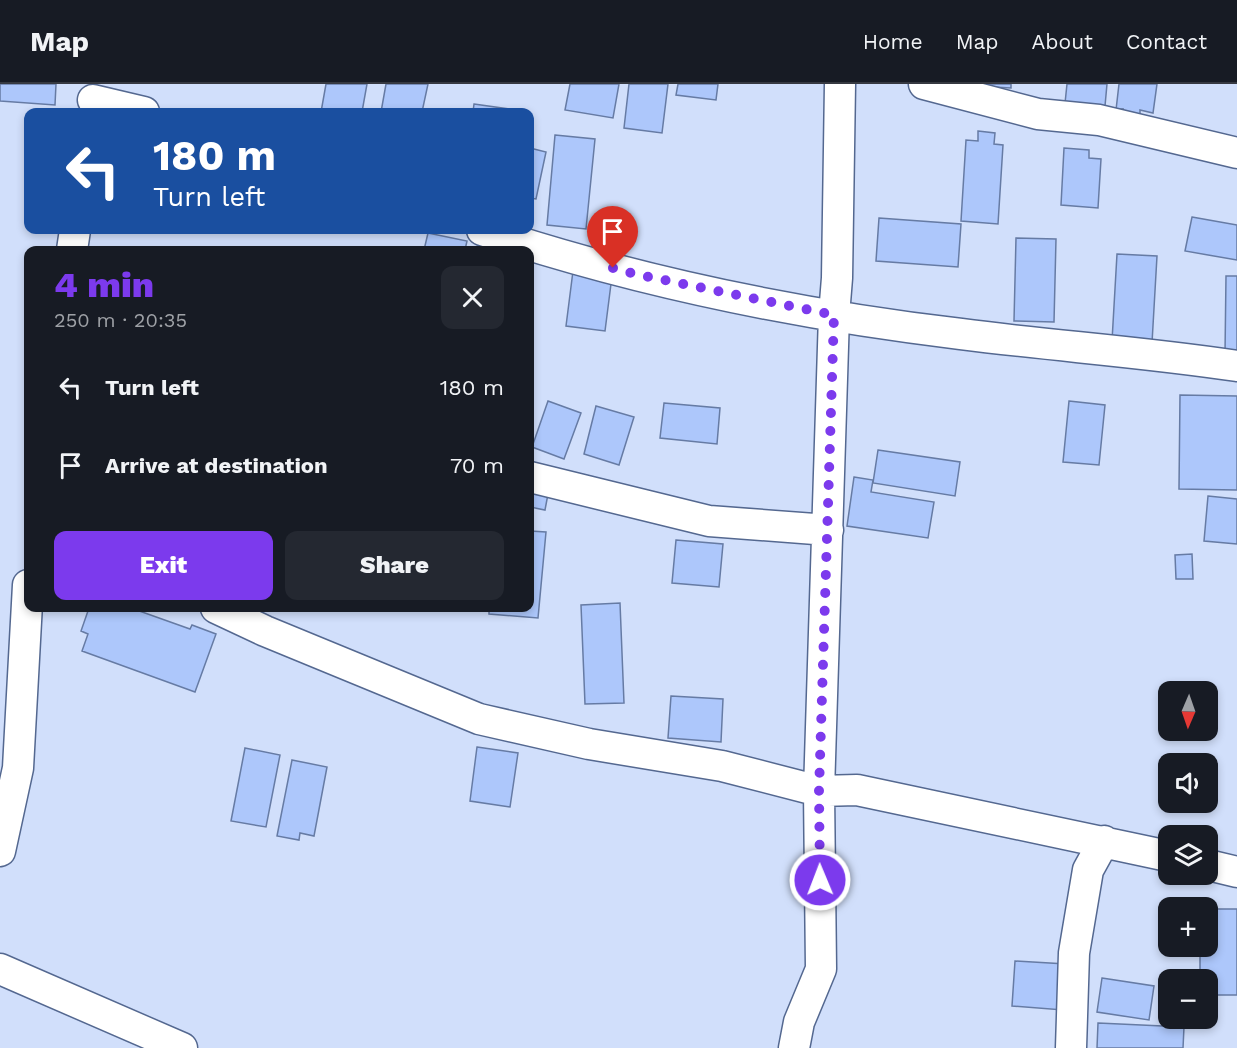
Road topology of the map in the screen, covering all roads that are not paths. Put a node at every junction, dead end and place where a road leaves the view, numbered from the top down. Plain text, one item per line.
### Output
1 (840, 84) edge
2 (924, 84) edge
3 (94, 99) edge
4 (129, 108) edge
5 (1237, 153) edge
6 (496, 234) edge
7 (834, 315) junction
8 (1237, 366) edge
9 (534, 478) edge
10 (828, 530) junction
11 (27, 612) edge
12 (225, 612) edge
13 (819, 791) junction
14 (1104, 841) junction
15 (0, 851) edge
16 (1158, 854) edge
17 (1218, 867) edge
18 (1237, 872) edge
19 (0, 969) edge
20 (182, 1048) edge
21 (794, 1048) edge
22 (1071, 1048) edge

1 - 7 street
2 - 5 street
3 - 4 street
6 - 7 street
7 - 8 street
7 - 10 street
9 - 10 street
10 - 13 street
11 - 15 street
12 - 13 street
13 - 14 street
13 - 21 street
14 - 16 street
14 - 22 street
17 - 18 street
19 - 20 street

